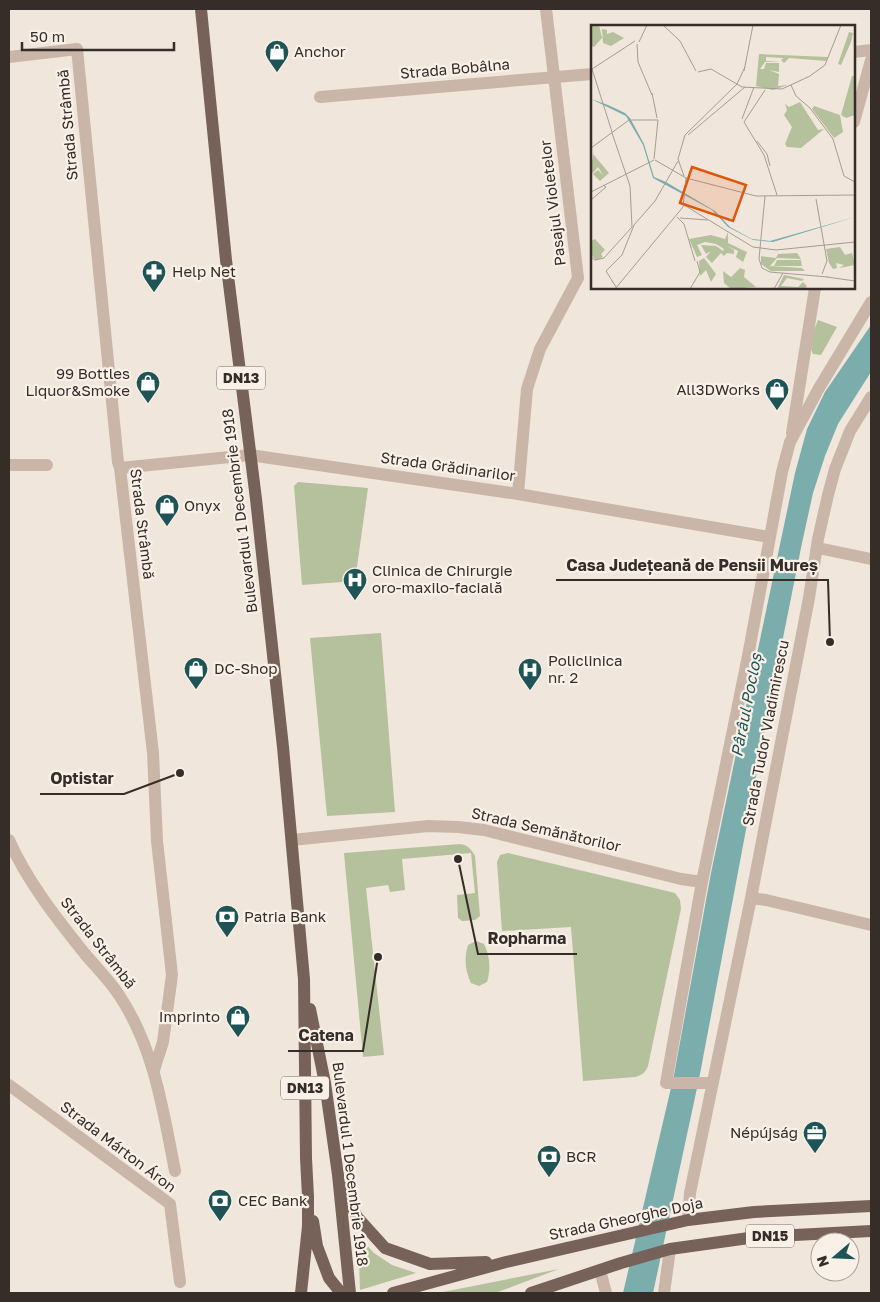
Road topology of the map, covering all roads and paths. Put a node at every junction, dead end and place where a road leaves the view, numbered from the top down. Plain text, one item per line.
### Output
1 (200, 9) edge
2 (546, 9) edge
3 (871, 50) edge
4 (855, 52) edge
5 (9, 57) edge
6 (871, 60) edge
7 (591, 74) edge
8 (555, 76) junction
9 (320, 97) dead end
10 (855, 118) edge
11 (815, 289) edge
12 (871, 302) edge
13 (871, 397) edge
14 (790, 442) junction
15 (250, 455) junction
16 (9, 465) edge
17 (47, 465) dead end
18 (120, 468) junction
19 (518, 494) junction
20 (769, 537) junction
21 (818, 548) junction
22 (871, 559) edge
23 (9, 840) edge
24 (292, 840) junction
25 (12, 859) edge
26 (702, 882) junction
27 (751, 898) junction
28 (871, 924) edge
29 (304, 980) junction
30 (154, 1070) junction
31 (713, 1083) junction
32 (9, 1085) edge
33 (175, 1171) dead end
34 (338, 1175) junction
35 (308, 1197) junction
36 (871, 1206) edge
37 (688, 1220) junction
38 (871, 1230) edge
39 (670, 1249) junction
40 (506, 1262) junction
41 (600, 1270) junction
42 (180, 1282) dead end
43 (301, 1293) edge
44 (341, 1293) edge
45 (350, 1293) edge
46 (393, 1293) edge
47 (532, 1293) edge
48 (606, 1293) edge
49 (664, 1293) edge

1 - 15 main road, Bulevardul 1 Decembrie 1918 / DN13
2 - 8 street, Pasajul Violetelor
3 - 4 street
5 - 18 street, Strada Strâmbă
6 - 10 street
7 - 8 street, Strada Bobâlna
8 - 9 street, Strada Bobâlna
8 - 19 street, Pasajul Violetelor
11 - 14 street
12 - 14 street
13 - 21 street, Strada Tudor Vladimirescu
14 - 20 street
15 - 18 street, Strada Grădinarilor
15 - 19 street, Strada Grădinarilor
15 - 24 main road, Bulevardul 1 Decembrie 1918 / DN13
16 - 17 street
18 - 30 street, Strada Strâmbă
19 - 20 street, Strada Grădinarilor
20 - 26 street
21 - 22 street
21 - 27 street, Strada Tudor Vladimirescu
23 - 25 street, Strada Strâmbă
24 - 26 street, Strada Semănătorilor
24 - 29 main road, Bulevardul 1 Decembrie 1918 / DN13
25 - 30 street, Strada Strâmbă
26 - 31 street
27 - 28 street
27 - 31 street, Strada Tudor Vladimirescu
29 - 34 main road, Bulevardul 1 Decembrie 1918 / DN13
29 - 35 main road, Bulevardul 1 Decembrie 1918 / DN13
30 - 33 street, Strada Strâmbă
31 - 37 street, Strada Tudor Vladimirescu
32 - 42 street, Strada Márton Áron
34 - 40 main road
34 - 45 main road, Bulevardul 1 Decembrie 1918
35 - 43 main road, Bulevardul 1 Decembrie 1918 / DN13
35 - 44 main road
36 - 37 main road, Strada Gheorghe Doja / DN15
37 - 40 main road, Strada Gheorghe Doja / DN15
38 - 39 main road, DN15
39 - 41 main road, DN15
39 - 49 street
40 - 46 main road, Strada Gheorghe Doja / DN15
41 - 47 main road, DN15
41 - 48 street

